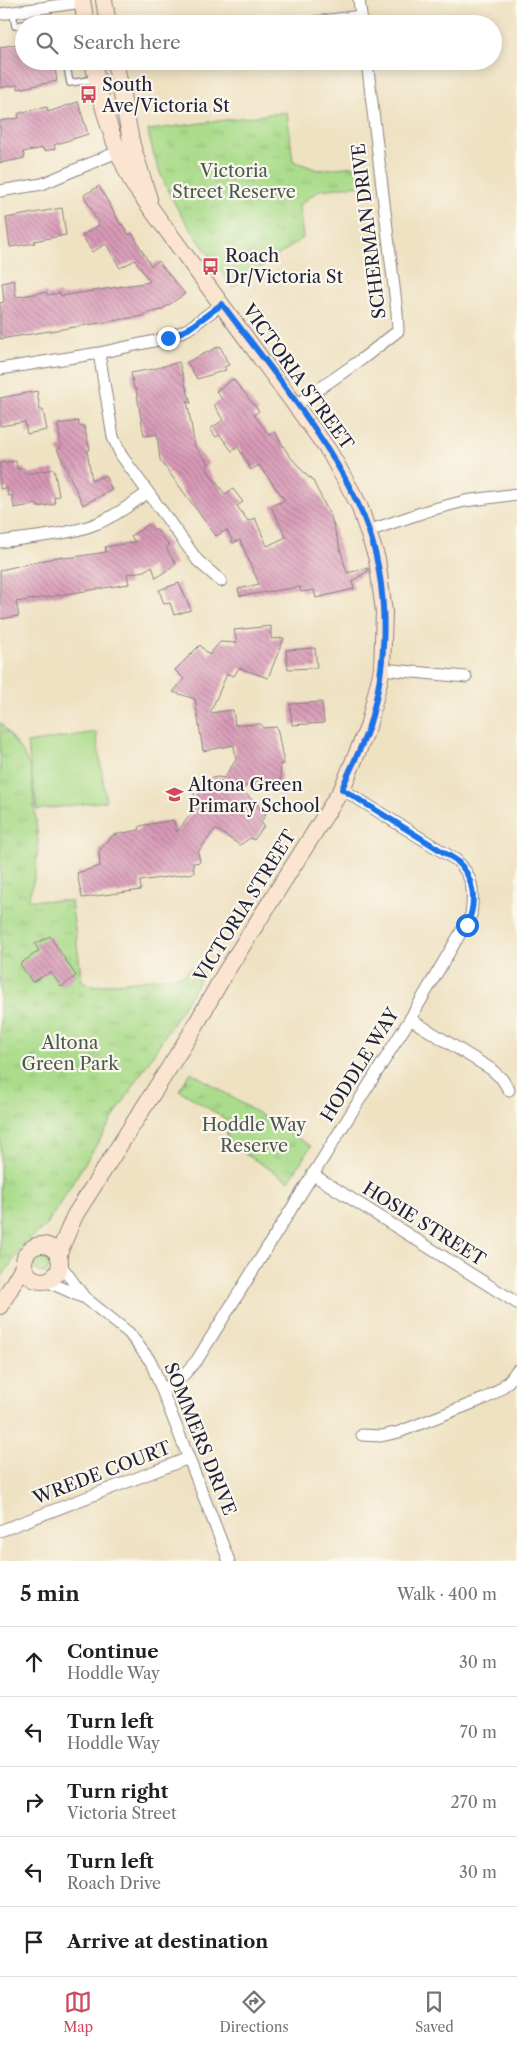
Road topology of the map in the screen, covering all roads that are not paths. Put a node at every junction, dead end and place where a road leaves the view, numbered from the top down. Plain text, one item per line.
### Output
1 (104, 0) edge
2 (359, 0) edge
3 (84, 1) edge
4 (13, 12) junction
5 (0, 14) edge
6 (85, 15) edge
7 (106, 15) edge
8 (361, 15) edge
9 (15, 26) edge
10 (68, 70) edge
11 (94, 70) edge
12 (117, 70) edge
13 (368, 70) edge
14 (96, 79) junction
15 (132, 145) junction
16 (117, 152) junction
17 (0, 191) edge
18 (154, 213) junction
19 (222, 304) junction
20 (98, 353) junction
21 (0, 369) edge
22 (296, 405) junction
23 (147, 493) junction
24 (517, 494) edge
25 (368, 531) junction
26 (0, 542) edge
27 (221, 582) dead end
28 (382, 669) junction
29 (466, 677) dead end
30 (342, 789) junction
31 (410, 1020) junction
32 (509, 1090) dead end
33 (312, 1174) junction
34 (75, 1215) junction
35 (42, 1246) junction
36 (59, 1260) junction
37 (24, 1265) junction
38 (41, 1281) junction
39 (84, 1297) junction
40 (517, 1303) edge
41 (0, 1306) edge
42 (517, 1370) edge
43 (163, 1389) junction
44 (362, 1435) dead end
45 (189, 1458) junction
46 (0, 1531) edge
47 (229, 1561) edge

1 - 7 street
2 - 8 street
3 - 4 street
3 - 6 street
4 - 5 street
4 - 9 lane
10 - 14 lane
11 - 14 street, VICTORIA STREET
12 - 15 street, VICTORIA STREET
13 - 22 street, SCHERMAN DRIVE
14 - 16 street, VICTORIA STREET
15 - 16 street
15 - 18 street, VICTORIA STREET
16 - 17 street
16 - 18 street, VICTORIA STREET
18 - 19 street, VICTORIA STREET
19 - 20 street
19 - 22 street, VICTORIA STREET
20 - 21 street
20 - 23 street
22 - 25 street, VICTORIA STREET
23 - 26 street
23 - 27 street
24 - 25 street
25 - 28 street, VICTORIA STREET
28 - 29 street
28 - 30 street, VICTORIA STREET
30 - 31 street, HODDLE WAY
30 - 34 street, VICTORIA STREET
31 - 32 street
31 - 33 street, HODDLE WAY
33 - 40 street, HOSIE STREET
33 - 43 street, HODDLE WAY
34 - 35 street, VICTORIA STREET
34 - 36 street, VICTORIA STREET
35 - 36 street
35 - 37 street
36 - 38 street
36 - 39 street, SOMMERS DRIVE
37 - 38 street
37 - 41 street
38 - 39 street, SOMMERS DRIVE
38 - 41 street
39 - 43 street, SOMMERS DRIVE
42 - 44 street
43 - 45 street, SOMMERS DRIVE
45 - 46 street, WREDE COURT
45 - 47 street, SOMMERS DRIVE

